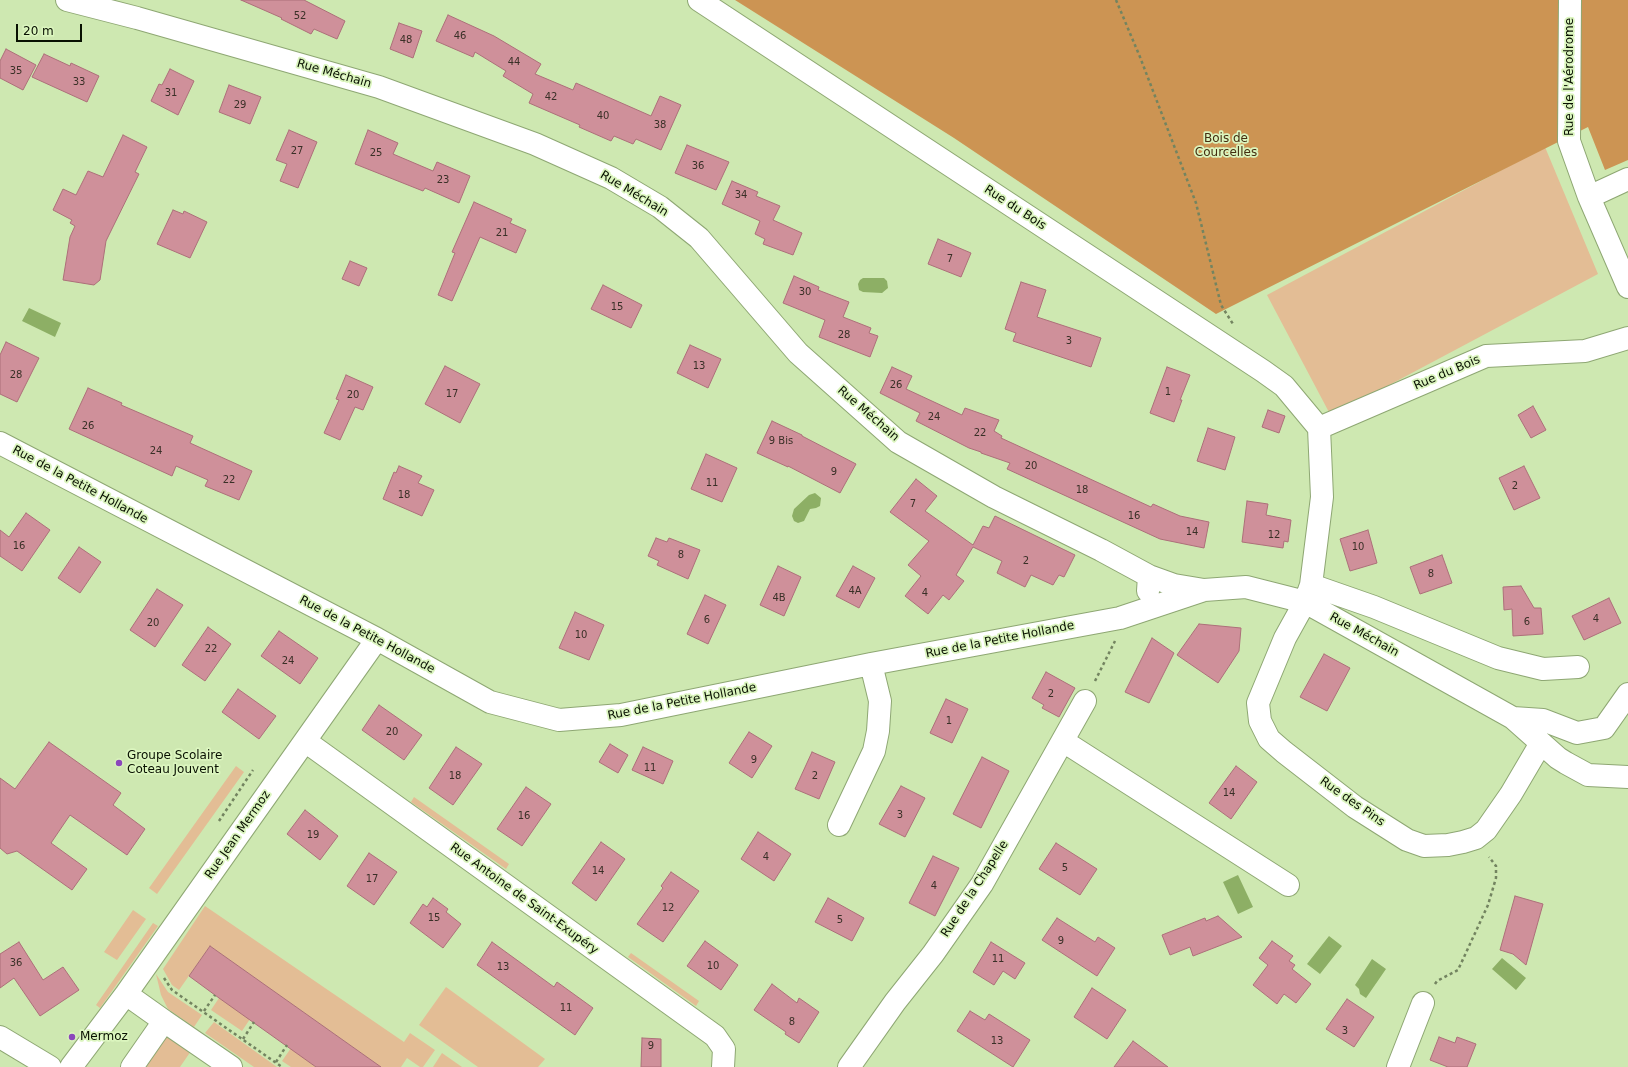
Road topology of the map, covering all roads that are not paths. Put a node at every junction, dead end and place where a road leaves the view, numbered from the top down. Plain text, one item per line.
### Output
1 (67, 0) edge
2 (699, 0) edge
3 (1570, 0) edge
4 (1628, 179) edge
5 (1589, 197) junction
6 (1628, 287) edge
7 (1628, 338) edge
8 (1319, 428) junction
9 (0, 443) edge
10 (1149, 576) junction
11 (1204, 590) junction
12 (1308, 594) junction
13 (1149, 608) junction
14 (377, 639) junction
15 (871, 664) junction
16 (1578, 667) dead end
17 (1628, 694) edge
18 (1085, 701) road end
19 (1513, 718) junction
20 (305, 741) junction
21 (1063, 741) junction
22 (1541, 743) junction
23 (1628, 777) edge
24 (839, 826) dead end
25 (1288, 884) dead end
26 (126, 994) junction
27 (1423, 1003) road end
28 (164, 1021) junction
29 (0, 1037) edge
30 (50, 1067) edge
31 (71, 1067) edge
32 (132, 1067) edge
33 (231, 1067) edge
34 (723, 1067) edge
35 (849, 1067) edge
36 (1398, 1067) edge

1 - 10 street, Rue Méchain
2 - 8 street, Rue du Bois
3 - 5 street, Rue de l'Aérodrome
4 - 5 street
5 - 6 street, Rue de l'Aérodrome
7 - 8 street, Rue du Bois
8 - 12 street
9 - 14 street, Rue de la Petite Hollande
10 - 11 street, Rue Méchain
10 - 13 street
11 - 12 street, Rue Méchain
11 - 13 street, Rue de la Petite Hollande
12 - 16 street, Rue Méchain
12 - 19 street, Rue Méchain
12 - 22 street, Rue des Pins
13 - 15 street, Rue de la Petite Hollande
14 - 15 street, Rue de la Petite Hollande
14 - 20 street, Rue Jean Mermoz
15 - 24 street
17 - 19 street, Rue Méchain
18 - 21 street, Rue de la Chapelle
19 - 22 street, Rue Méchain
20 - 26 street, Rue Jean Mermoz
20 - 34 street, Rue Antoine de Saint-Exupéry
21 - 25 street
21 - 35 street, Rue de la Chapelle
22 - 23 street, Rue Méchain
26 - 28 street
26 - 31 street, Rue Jean Mermoz
27 - 36 street
28 - 32 street
28 - 33 street
29 - 30 street

